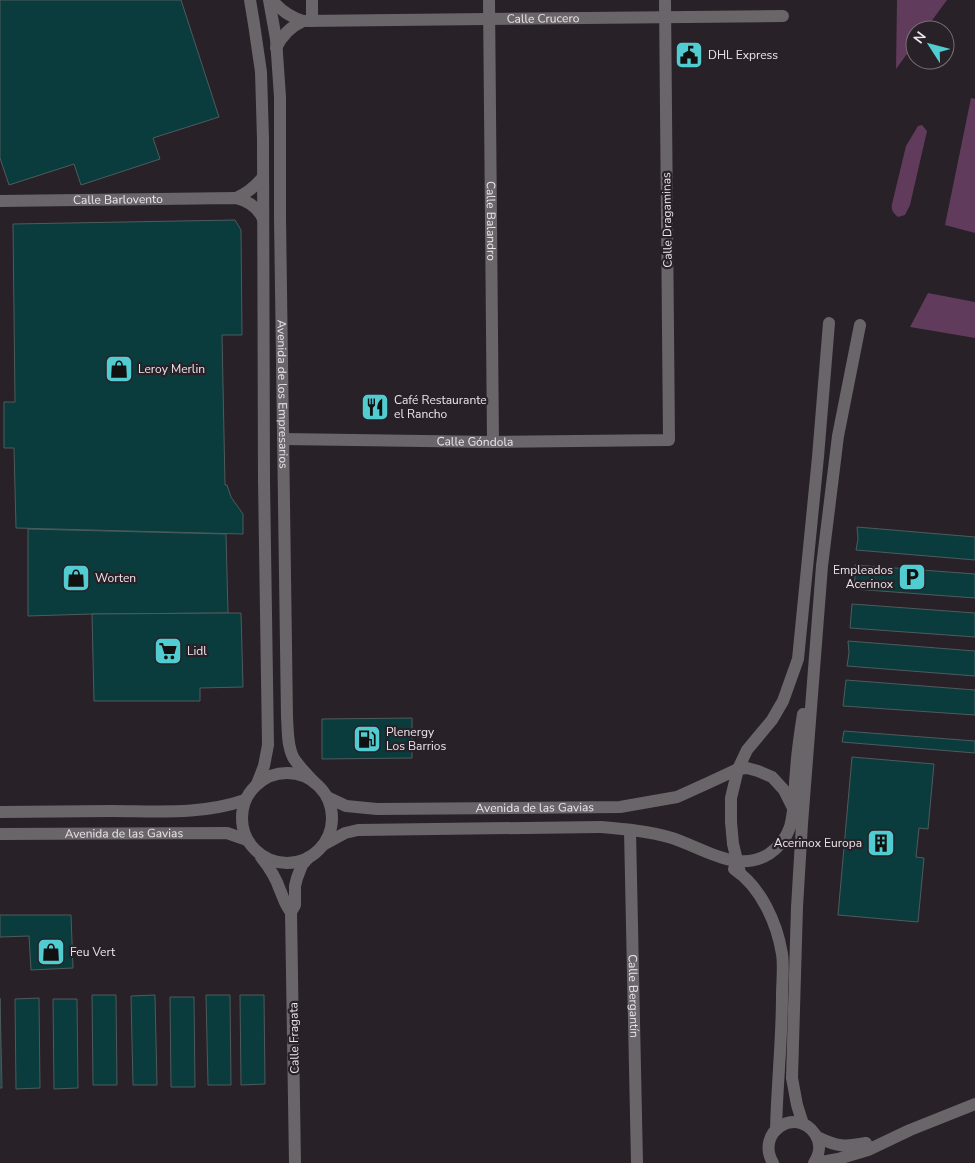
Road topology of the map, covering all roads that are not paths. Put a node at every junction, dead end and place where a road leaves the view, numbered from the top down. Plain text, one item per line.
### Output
1 (250, 0) edge
2 (271, 0) edge
3 (312, 0) edge
4 (489, 0) edge
5 (665, 0) edge
6 (782, 16) dead end
7 (665, 17) junction
8 (489, 19) junction
9 (308, 21) junction
10 (276, 48) junction
11 (263, 177) junction
12 (236, 198) junction
13 (0, 201) edge
14 (263, 219) junction
15 (829, 323) dead end
16 (860, 325) dead end
17 (283, 439) junction
18 (669, 440) joint
19 (493, 442) junction
20 (814, 679) junction
21 (738, 769) junction
22 (314, 782) junction
23 (257, 784) junction
24 (327, 797) junction
25 (245, 800) junction
26 (793, 808) junction
27 (0, 812) edge
28 (630, 830) junction
29 (0, 834) edge
30 (247, 840) junction
31 (323, 845) junction
32 (260, 855) junction
33 (308, 858) junction
34 (738, 867) junction
35 (291, 912) junction
36 (796, 949) junction
37 (975, 1104) edge
38 (803, 1124) junction
39 (776, 1130) junction
40 (817, 1137) junction
41 (868, 1146) junction
42 (295, 1163) edge
43 (637, 1163) edge
44 (773, 1163) edge
45 (815, 1163) edge
46 (870, 1163) edge

1 - 11 street, Avenida de los Empresarios
2 - 9 street, Calle Crucero
2 - 10 street, Avenida de los Empresarios
3 - 9 street
4 - 8 street, Calle Balandro
5 - 7 street, Calle Dragaminas
6 - 7 street, Calle Crucero
7 - 8 street, Calle Crucero
7 - 18 street, Calle Dragaminas
8 - 9 street, Calle Crucero
8 - 19 street, Calle Balandro
9 - 10 street
10 - 17 street, Avenida de los Empresarios
11 - 12 street
11 - 14 street, Avenida de los Empresarios
12 - 13 street, Calle Barlovento
12 - 14 street, Calle Barlovento
14 - 23 street, Avenida de los Empresarios
15 - 21 street
16 - 20 street
17 - 19 street, Calle Góndola
17 - 22 street, Avenida de los Empresarios
18 - 19 street, Calle Góndola
20 - 26 street
20 - 36 street
21 - 24 street, Avenida de las Gavias
21 - 26 street
21 - 34 street
22 - 23 street
22 - 24 street
23 - 25 street
24 - 31 street
25 - 27 street, Avenida de las Gavias
25 - 30 street
26 - 34 street
26 - 36 street
28 - 31 street, Avenida de las Gavias
28 - 34 street, Avenida de las Gavias
28 - 43 street, Calle Bergantín
29 - 30 street, Avenida de las Gavias
30 - 32 street
31 - 33 street
32 - 33 street
32 - 35 street, Calle Fragata
33 - 35 street, Calle Fragata
34 - 39 street
35 - 42 street, Calle Fragata
36 - 38 street
37 - 41 street
38 - 39 street
38 - 40 street
39 - 44 street
40 - 41 street
40 - 45 street
41 - 45 street
41 - 46 street

